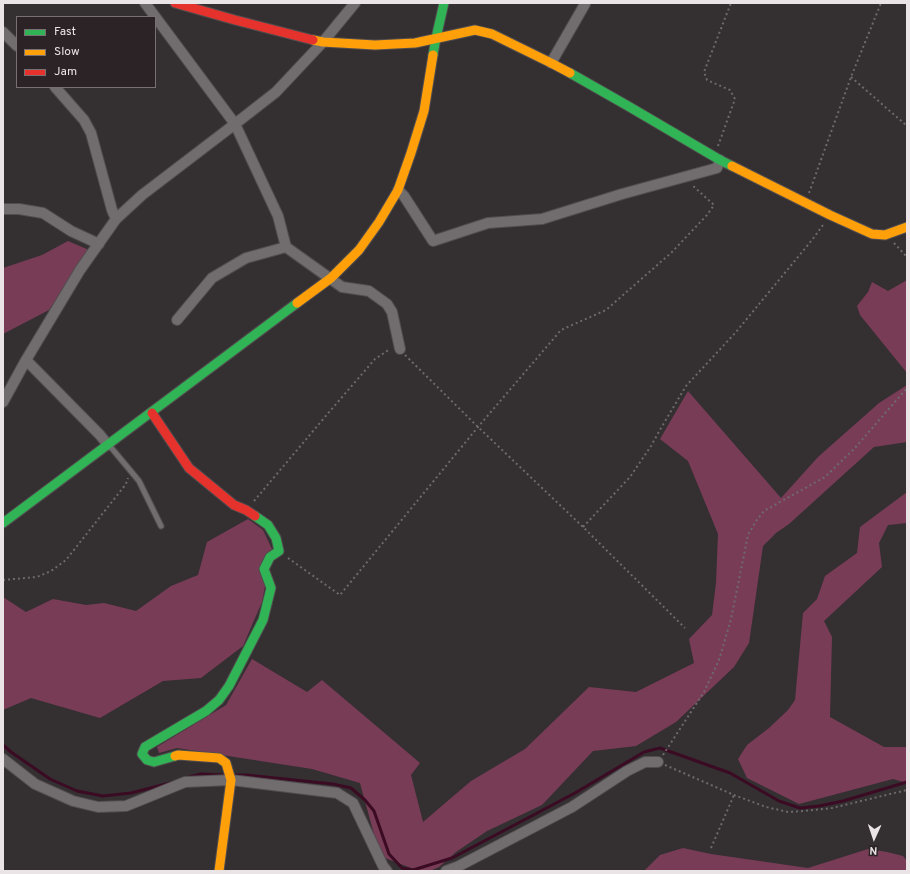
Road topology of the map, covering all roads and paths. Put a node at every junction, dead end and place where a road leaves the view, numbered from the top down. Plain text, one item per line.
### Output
1 (145, 3) edge
2 (175, 3) edge
3 (355, 3) edge
4 (444, 3) edge
5 (731, 3) edge
6 (881, 3) edge
7 (585, 4) edge
8 (155, 16) edge
9 (156, 18) edge
10 (3, 32) edge
11 (436, 38) junction
12 (323, 42) junction
13 (16, 45) edge
14 (551, 63) junction
15 (851, 77) junction
16 (56, 88) edge
17 (235, 124) junction
18 (907, 126) edge
19 (717, 158) junction
20 (688, 176) junction
21 (398, 190) junction
22 (805, 203) junction
23 (3, 208) edge
24 (830, 215) junction
25 (116, 219) junction
26 (907, 227) edge
27 (885, 235) junction
28 (99, 244) junction
29 (286, 247) junction
30 (907, 257) edge
31 (331, 278) junction
32 (177, 320) dead end
33 (399, 346) junction
34 (26, 360) junction
35 (907, 388) edge
36 (3, 402) edge
37 (152, 413) junction
38 (478, 426) junction
39 (108, 445) junction
40 (130, 471) junction
41 (246, 510) junction
42 (3, 523) edge
43 (161, 526) dead end
44 (583, 527) junction
45 (279, 551) junction
46 (3, 580) edge
47 (685, 628) dead end
48 (3, 759) edge
49 (658, 762) junction
50 (231, 780) junction
51 (907, 790) edge
52 (734, 795) junction
53 (711, 848) dead end
54 (219, 871) edge
55 (387, 871) edge
56 (446, 871) edge

1 - 8 street
2 - 12 street
3 - 12 street
4 - 11 street
5 - 19 path
6 - 15 path
7 - 14 street
9 - 17 street
10 - 13 street
11 - 12 street
11 - 14 street
11 - 21 street
12 - 17 street
14 - 19 street
15 - 18 path
15 - 22 path
16 - 25 street
17 - 25 street
17 - 29 street
19 - 20 street
19 - 22 street
20 - 21 street
20 - 38 path
21 - 31 street
22 - 24 street
23 - 28 street
24 - 27 street
24 - 44 path
25 - 28 street
26 - 27 street
27 - 30 path
28 - 34 street
29 - 31 street
29 - 32 street
31 - 33 street
31 - 37 street
33 - 38 path
33 - 41 path
34 - 36 street
34 - 39 street
35 - 49 path
37 - 39 street
37 - 41 street
38 - 44 path
38 - 45 path
39 - 40 lane
39 - 42 street
40 - 43 lane
40 - 46 path
41 - 45 street
44 - 47 path
45 - 50 street
48 - 50 street
49 - 52 path
49 - 56 street
50 - 54 street
50 - 55 street
51 - 52 path
52 - 53 path

